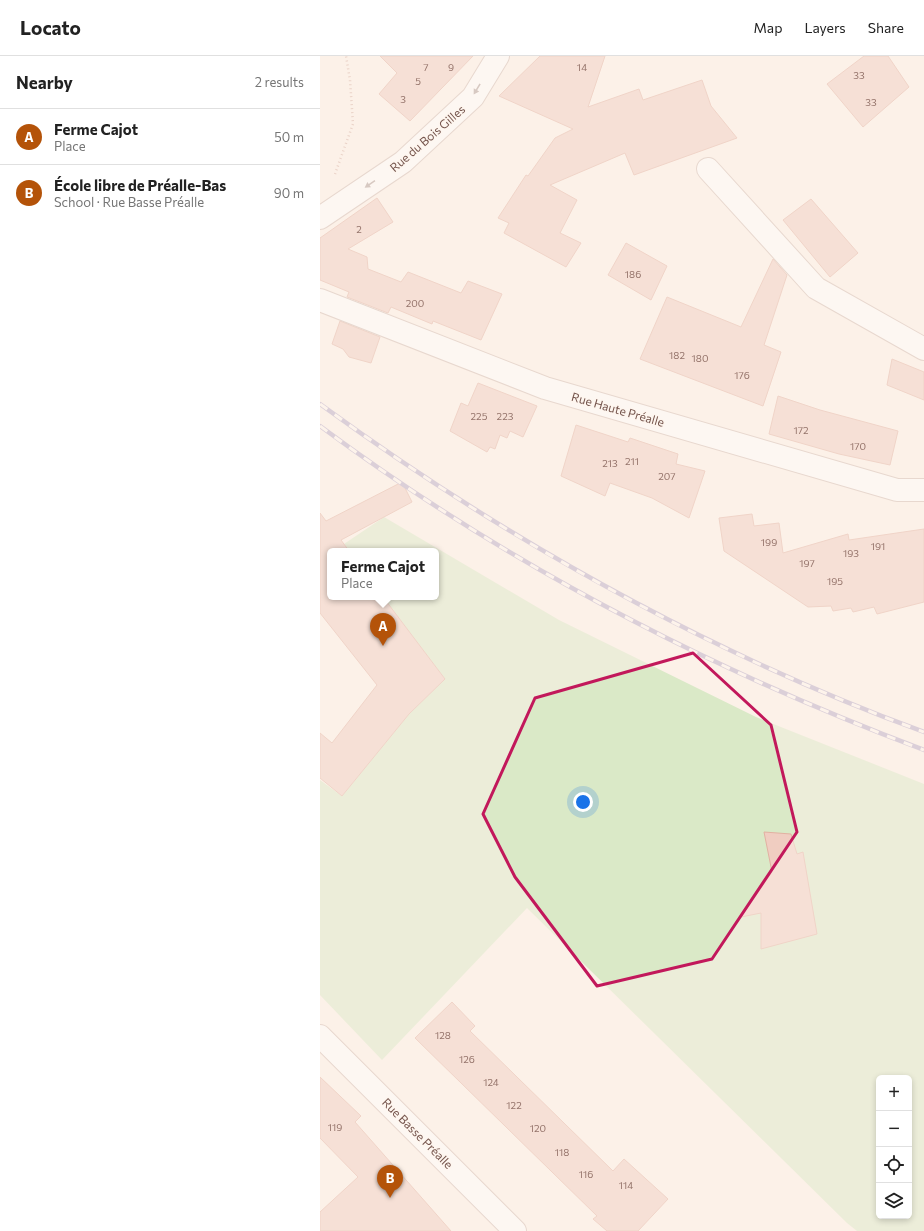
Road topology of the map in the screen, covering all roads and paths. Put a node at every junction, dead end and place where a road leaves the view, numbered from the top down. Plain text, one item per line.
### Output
1 (346, 56) edge
2 (498, 56) edge
3 (708, 169) dead end
4 (323, 216) edge
5 (320, 300) edge
6 (924, 349) edge
7 (924, 490) edge
8 (320, 1036) edge
9 (515, 1231) edge

1 - 4 path
2 -> 4 street, Rue du Bois Gilles
3 - 6 street
5 - 7 street, Rue Haute Préalle
8 - 9 street, Rue Basse Préalle

